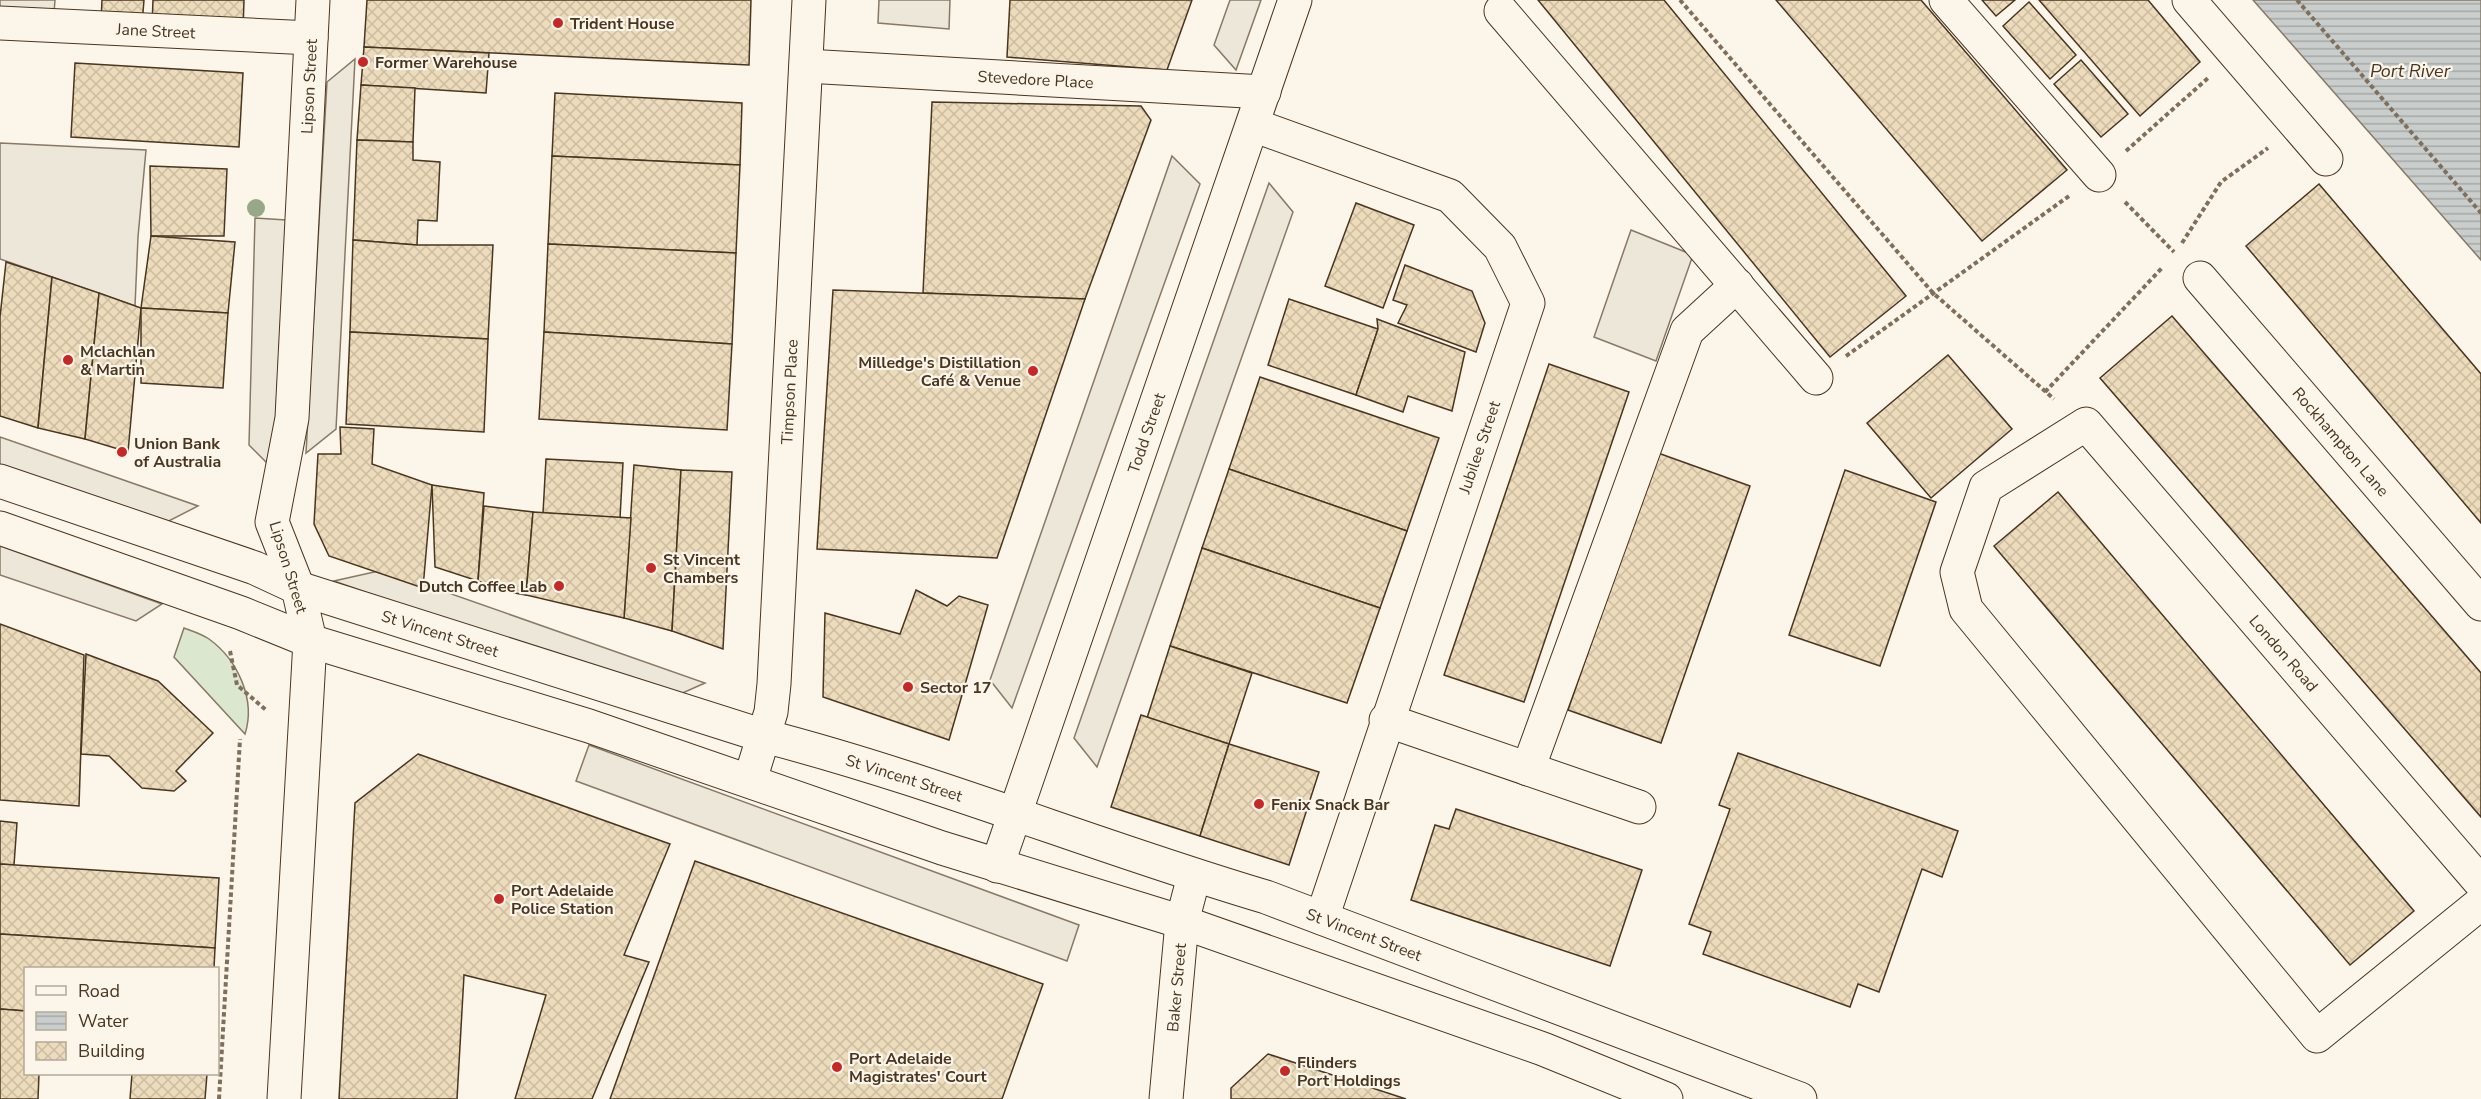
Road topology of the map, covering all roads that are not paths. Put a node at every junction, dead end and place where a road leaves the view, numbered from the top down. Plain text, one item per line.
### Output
1 (313, 0) edge
2 (809, 0) edge
3 (1295, 0) edge
4 (1946, 0) edge
5 (2189, 0) edge
6 (1501, 11) dead end
7 (0, 23) edge
8 (311, 38) junction
9 (806, 66) junction
10 (1264, 92) junction
11 (1253, 125) junction
12 (2326, 159) dead end
13 (2099, 175) road end
14 (2200, 278) road end
15 (1737, 285) junction
16 (1816, 378) road end
17 (0, 481) edge
18 (0, 528) edge
19 (298, 588) junction
20 (2481, 604) edge
21 (310, 641) junction
22 (1386, 720) junction
23 (764, 736) junction
24 (1528, 769) junction
25 (750, 780) junction
26 (1639, 807) dead end
27 (1016, 814) junction
28 (997, 866) junction
29 (1194, 876) junction
30 (2481, 883) edge
31 (2481, 903) edge
32 (1322, 918) junction
33 (1182, 922) junction
34 (284, 1099) edge
35 (1166, 1099) edge
36 (1666, 1099) edge
37 (1799, 1099) edge

1 - 8 street, Lipson Street
2 - 9 street, Timpson Place
3 - 10 street, Todd Street
4 - 13 street
5 - 12 street
6 - 15 street
7 - 8 street, Jane Street
8 - 19 street, Lipson Street
9 - 10 street, Stevedore Place
9 - 23 street, Timpson Place
10 - 11 street, Todd Street
11 - 22 street, Jubilee Street
11 - 27 street, Todd Street
14 - 20 street, Rockhampton Lane
15 - 16 street
15 - 24 street
17 - 19 street, St Vincent Street
18 - 21 street
19 - 21 street, Lipson Street
19 - 23 street, St Vincent Street
21 - 25 street
21 - 34 street, Lipson Street
22 - 24 street
22 - 32 street, Jubilee Street
23 - 25 street, Timpson Place
23 - 27 street, St Vincent Street
24 - 26 street
25 - 28 street
27 - 28 street, Todd Street
27 - 29 street, St Vincent Street
28 - 33 street
29 - 32 street, St Vincent Street
29 - 33 street, Baker Street
30 - 31 street, London Road
32 - 37 street, St Vincent Street
33 - 35 street, Baker Street
33 - 36 street

